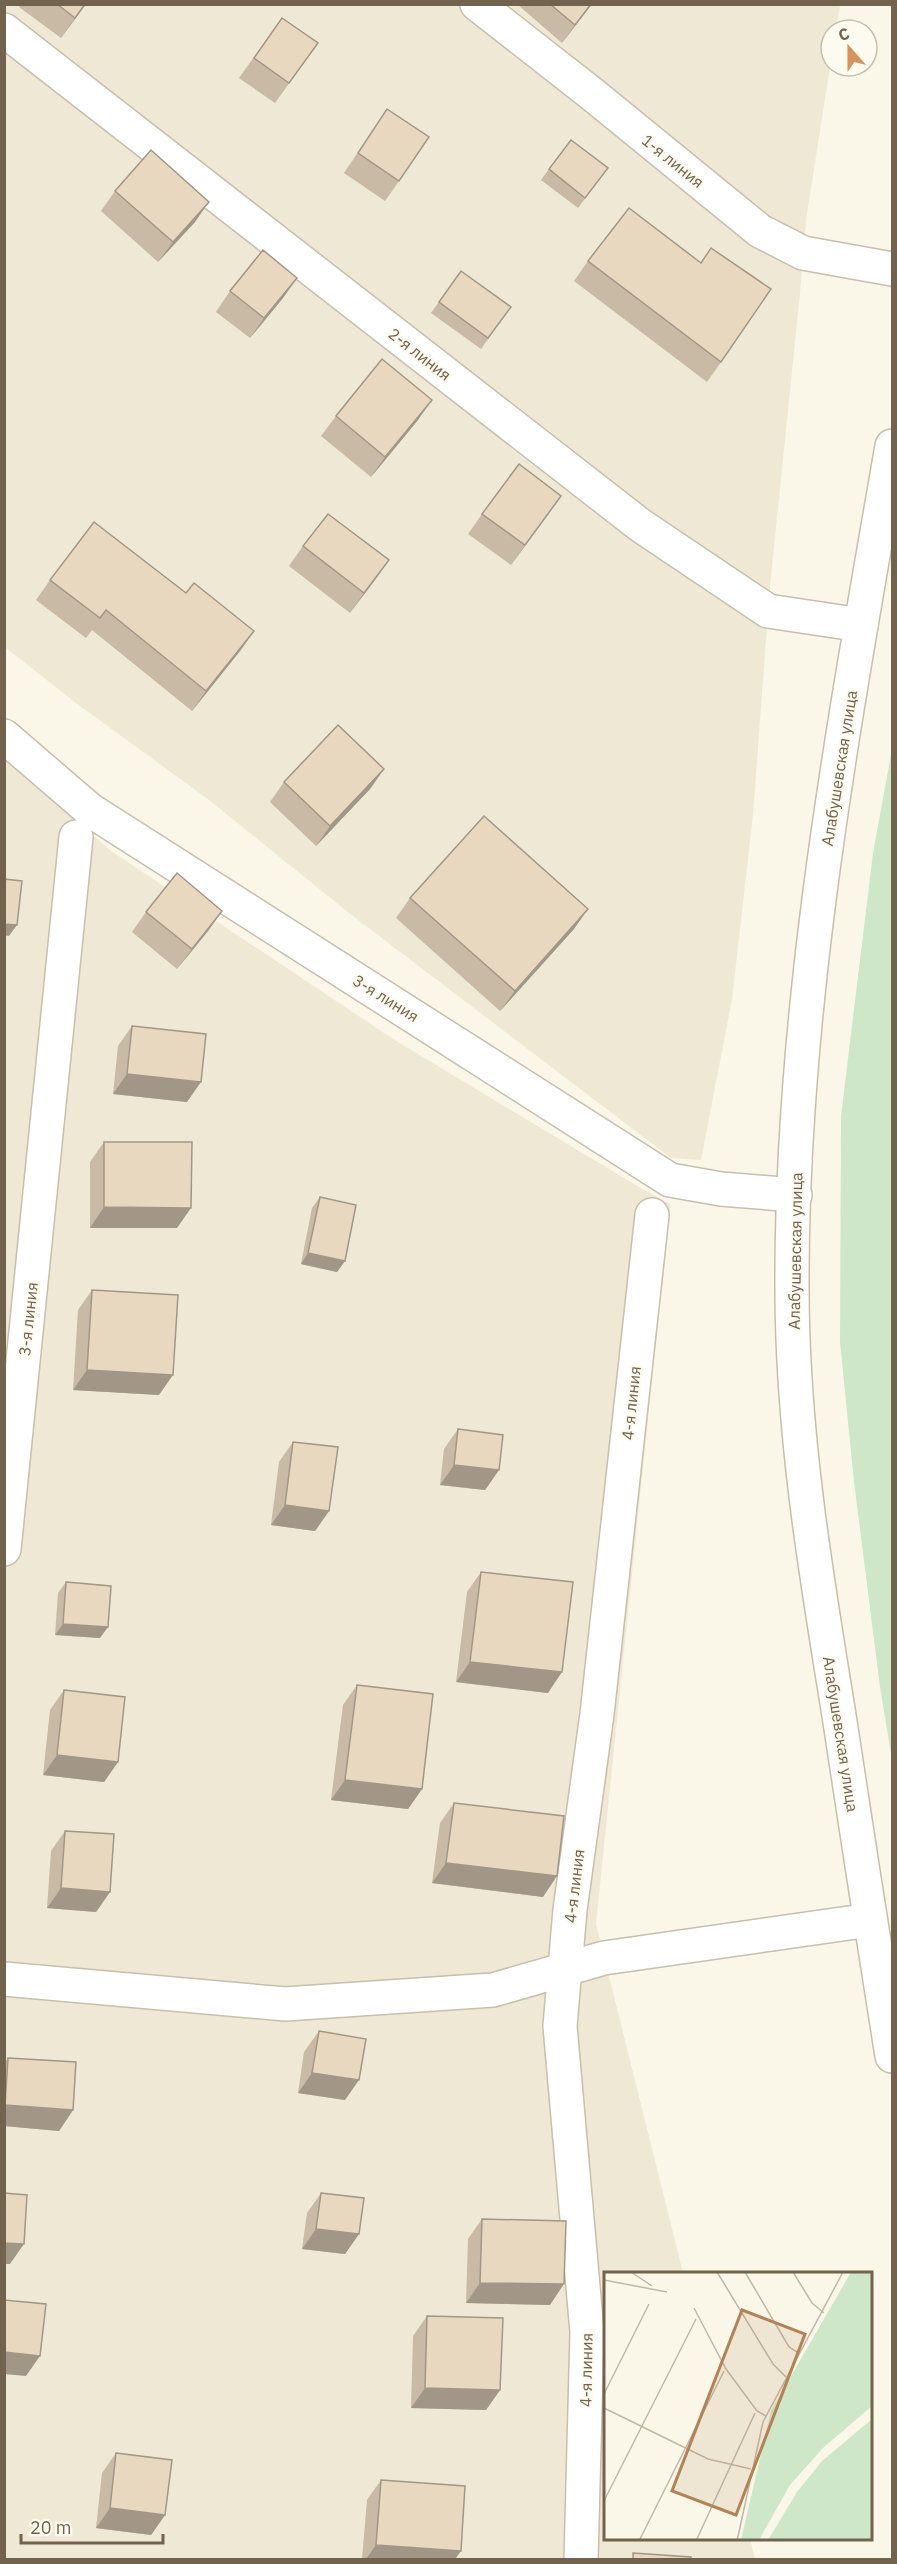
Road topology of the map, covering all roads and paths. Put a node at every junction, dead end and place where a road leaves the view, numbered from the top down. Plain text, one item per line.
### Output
1 (477, 4) edge
2 (4, 30) edge
3 (892, 269) edge
4 (892, 446) edge
5 (861, 625) junction
6 (4, 736) edge
7 (76, 837) dead end
8 (795, 1195) junction
9 (652, 1215) dead end
10 (4, 1549) edge
11 (870, 1920) junction
12 (565, 1970) junction
13 (4, 1979) edge
14 (892, 2056) edge
15 (581, 2559) edge

1 - 3 street, 1-я линия
2 - 5 street, 2-я линия
4 - 5 street, Алабушевская улица
5 - 8 street, Алабушевская улица
6 - 8 street, 3-я линия
7 - 10 street, 3-я линия
8 - 11 street, Алабушевская улица
9 - 12 street, 4-я линия
11 - 12 street
11 - 14 street, Алабушевская улица
12 - 13 street
12 - 15 street, 4-я линия

